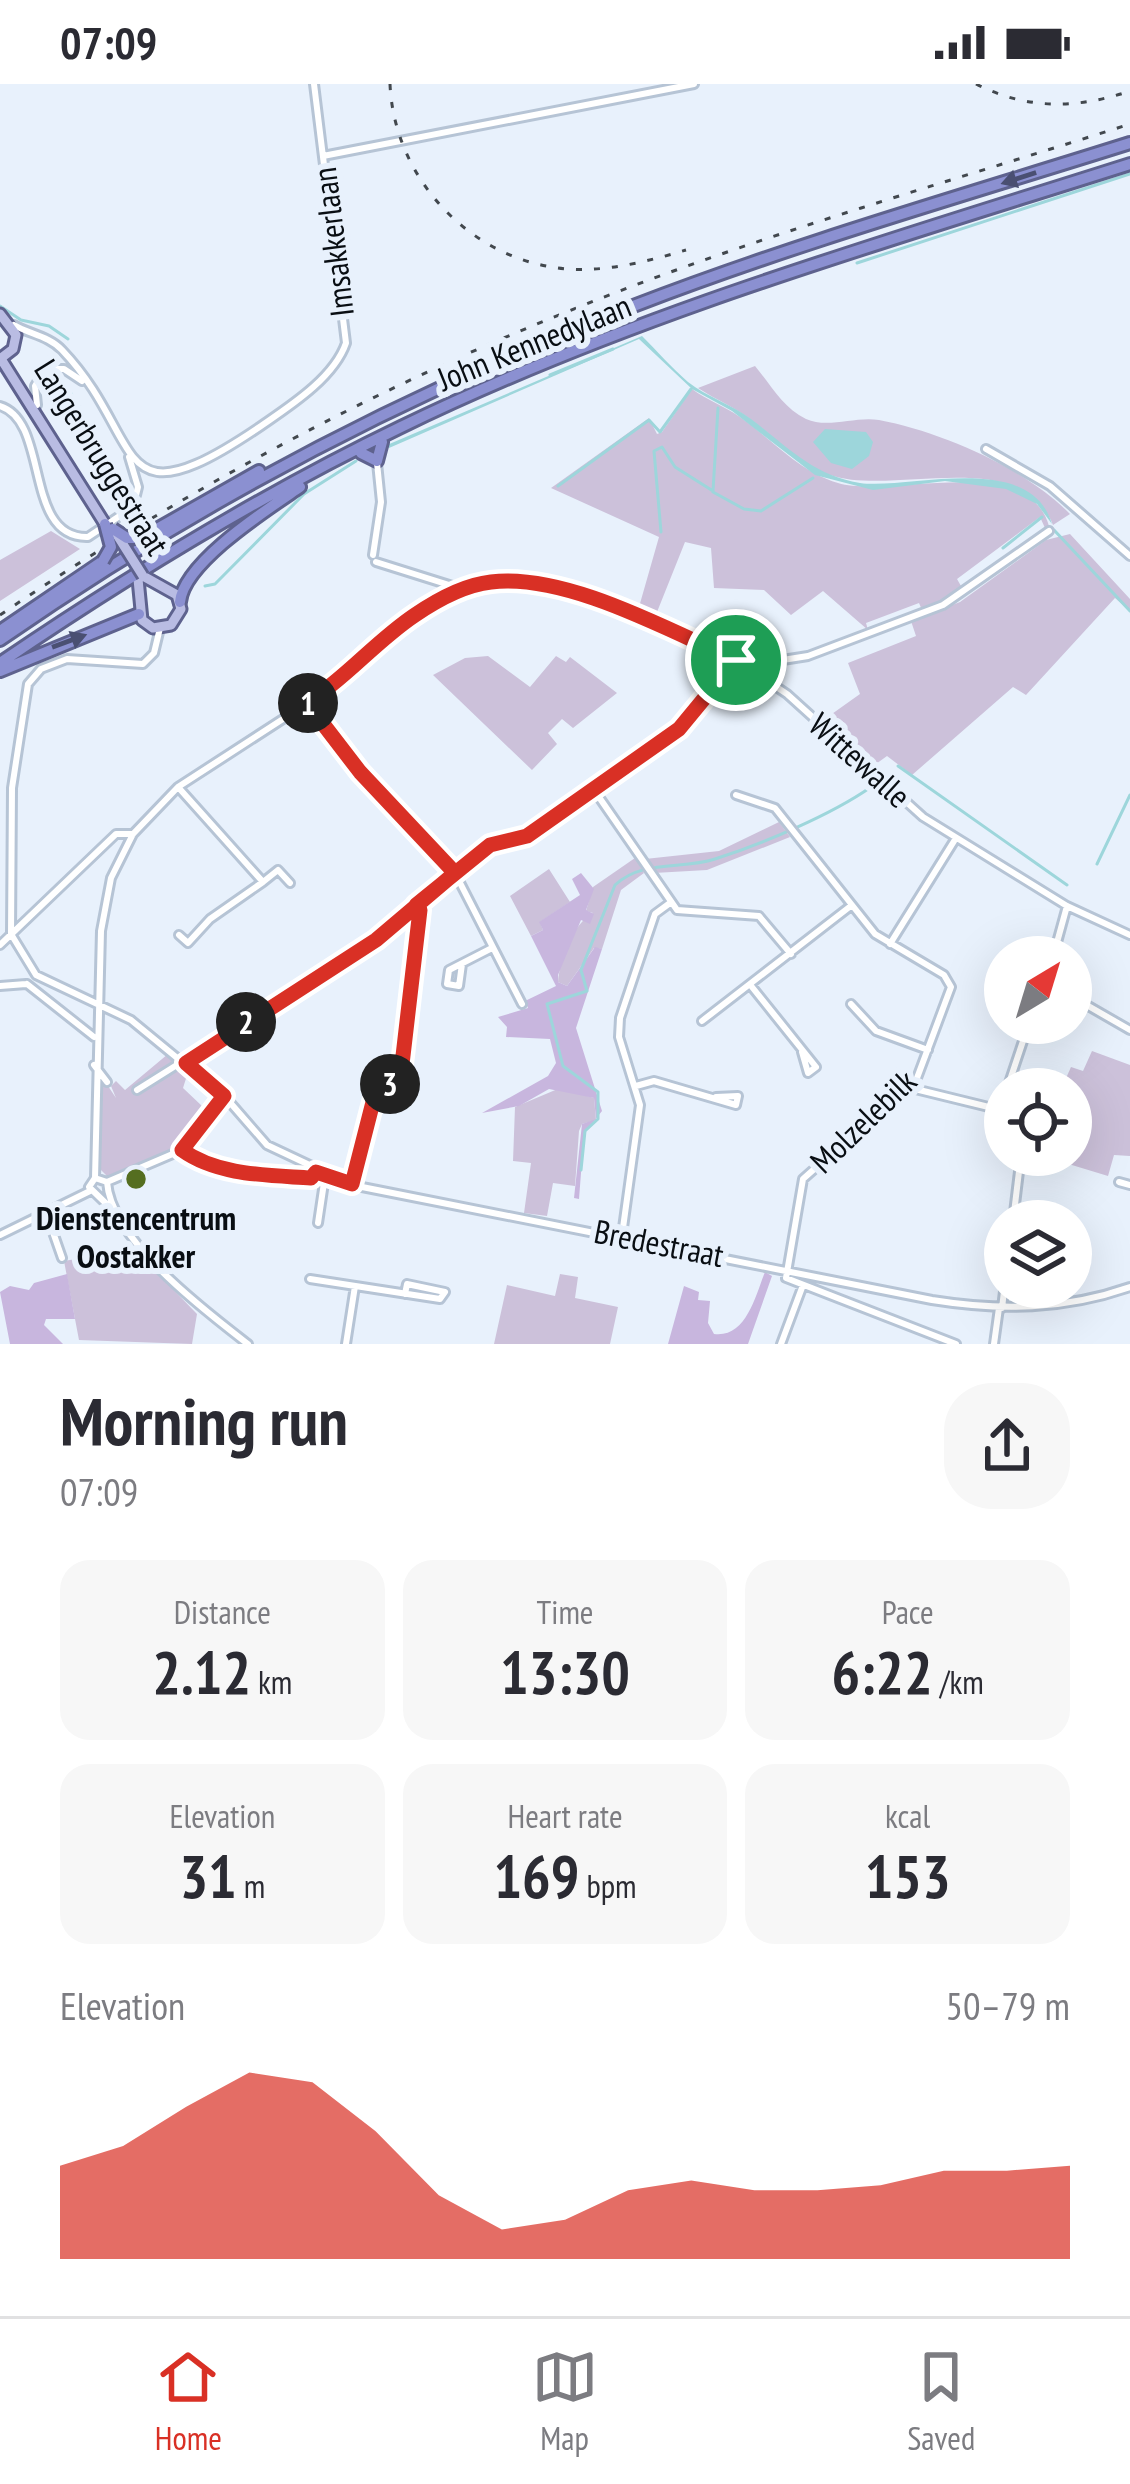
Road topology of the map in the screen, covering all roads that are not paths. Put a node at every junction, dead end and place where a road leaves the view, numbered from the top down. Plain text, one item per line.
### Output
1 (314, 84) edge
2 (694, 84) edge
3 (1130, 143) edge
4 (323, 156) junction
5 (1130, 162) edge
6 (895, 240) junction
7 (814, 272) dead end
8 (0, 314) edge
9 (14, 325) junction
10 (37, 335) junction
11 (6, 354) edge
12 (0, 369) edge
13 (85, 383) junction
14 (20, 386) junction
15 (442, 387) junction
16 (38, 405) junction
17 (0, 406) edge
18 (412, 421) junction
19 (382, 442) junction
20 (986, 449) dead end
21 (361, 453) junction
22 (128, 454) junction
23 (377, 461) junction
24 (107, 524) junction
25 (1049, 531) dead end
26 (1130, 556) edge
27 (462, 589) junction
28 (148, 590) junction
29 (180, 602) junction
30 (139, 614) junction
31 (160, 628) junction
32 (0, 631) edge
33 (0, 640) edge
34 (736, 660) junction
35 (0, 663) edge
36 (759, 672) junction
37 (307, 703) junction
38 (178, 787) junction
39 (592, 787) junction
40 (736, 795) dead end
41 (133, 834) junction
42 (956, 838) junction
43 (455, 873) junction
44 (262, 882) junction
45 (290, 884) dead end
46 (670, 903) junction
47 (416, 905) junction
48 (852, 905) junction
49 (1067, 906) junction
50 (11, 934) junction
51 (179, 935) dead end
52 (1130, 935) edge
53 (1059, 936) edge
54 (188, 943) junction
55 (890, 944) junction
56 (0, 945) edge
57 (492, 948) junction
58 (196, 951) dead end
59 (791, 954) junction
60 (461, 964) dead end
61 (36, 975) junction
62 (27, 984) junction
63 (0, 986) edge
64 (752, 987) junction
65 (97, 1001) junction
66 (522, 1004) dead end
67 (851, 1004) dead end
68 (1092, 1008) edge
69 (702, 1021) dead end
70 (1130, 1030) edge
71 (94, 1037) junction
72 (802, 1050) dead end
73 (928, 1050) junction
74 (186, 1063) junction
75 (94, 1065) junction
76 (107, 1082) dead end
77 (636, 1086) junction
78 (908, 1087) junction
79 (137, 1090) dead end
80 (224, 1096) junction
81 (713, 1098) dead end
82 (984, 1106) edge
83 (182, 1150) junction
84 (321, 1173) junction
85 (95, 1178) junction
86 (1119, 1182) dead end
87 (352, 1184) junction
88 (1130, 1185) edge
89 (105, 1190) junction
90 (90, 1191) junction
91 (47, 1215) junction
92 (318, 1223) dead end
93 (0, 1235) edge
94 (622, 1235) junction
95 (62, 1258) dead end
96 (786, 1269) junction
97 (310, 1279) dead end
98 (802, 1285) junction
99 (356, 1286) junction
100 (1130, 1286) edge
101 (405, 1294) junction
102 (1092, 1300) edge
103 (984, 1305) edge
104 (1000, 1308) edge
105 (248, 1344) edge
106 (346, 1344) edge
107 (781, 1344) edge
108 (956, 1344) edge
109 (994, 1344) edge

1 - 4 street, Imsakkerlaan
2 - 4 street
3 -> 15 highway, John Kennedylaan
4 - 22 street, Imsakkerlaan
5 - 6 highway, John Kennedylaan
5 - 35 highway, John Kennedylaan
6 - 7 highway
6 - 18 highway, John Kennedylaan
8 - 9 main road, Langerbruggestraat
9 - 10 street
9 - 11 main road, Langerbruggestraat
10 - 11 street
10 - 13 street
11 - 14 main road, Langerbruggestraat
11 - 16 main road, Langerbruggestraat
12 - 14 street
13 - 16 street
13 - 22 street
14 - 24 main road, Langerbruggestraat
15 - 24 highway, bridge
15 - 33 highway, John Kennedylaan
16 - 24 main road, Langerbruggestraat
17 - 22 street
18 - 19 highway
18 - 35 highway, John Kennedylaan
19 - 21 highway
19 - 23 highway
20 - 26 street
21 - 23 highway
21 - 29 highway
23 - 27 street, Wittewalle
24 - 28 main road, Langerbruggestraat, bridge
24 - 32 highway, bridge
25 - 36 street
27 - 34 street, Wittewalle
27 - 37 street
28 - 29 main road, Langerbruggestraat
28 - 30 main road, Langerbruggestraat
29 - 31 main road
30 - 31 main road
35 -> 30 highway
31 - 50 street
34 - 36 street, Wittewalle
34 - 39 street
36 - 42 street, Wittewalle
37 - 38 street
37 - 43 street
38 - 41 street
38 - 44 street
39 - 43 street
39 - 46 street
40 - 48 street, Molzelebilk
41 - 50 street
41 - 65 street
42 - 49 street, Wittewalle
42 - 55 street
43 - 47 street
43 - 57 street
44 - 45 street
44 - 54 street
46 - 59 street
46 - 77 street
47 - 74 street
47 - 87 street
48 - 55 street, Molzelebilk
48 - 59 street
49 - 52 street, Wittewalle
49 - 53 street
50 - 56 street
50 - 61 street
51 - 54 street
54 - 58 street
55 - 73 street, Molzelebilk
57 - 60 street
57 - 66 street
59 - 64 street
61 - 62 street
61 - 65 street
62 - 63 street
62 - 71 street
64 - 69 street
64 - 72 street
65 - 71 street
65 - 74 street
67 - 73 street
68 - 70 street
71 - 75 street
73 - 78 street, Molzelebilk
74 - 79 street
74 - 80 street
75 - 76 street
75 - 85 street
77 - 81 street
77 - 94 street
78 - 82 street
78 - 96 street, Molzelebilk
80 - 83 street
80 - 84 street
83 - 84 street, Bredestraat
83 - 89 street
84 - 87 street, Bredestraat
84 - 92 street
85 - 89 street
85 - 90 street
86 - 88 street
87 - 94 street, Bredestraat
89 - 90 street
89 - 105 street
90 - 91 street
91 - 93 street
91 - 95 street
94 - 96 street, Bredestraat
96 - 98 street
96 - 103 street, Bredestraat
97 - 99 street
98 - 107 street
98 - 108 street
99 - 101 street
99 - 106 street
100 - 102 street, Bredestraat
101 - 101 street
104 - 109 street

